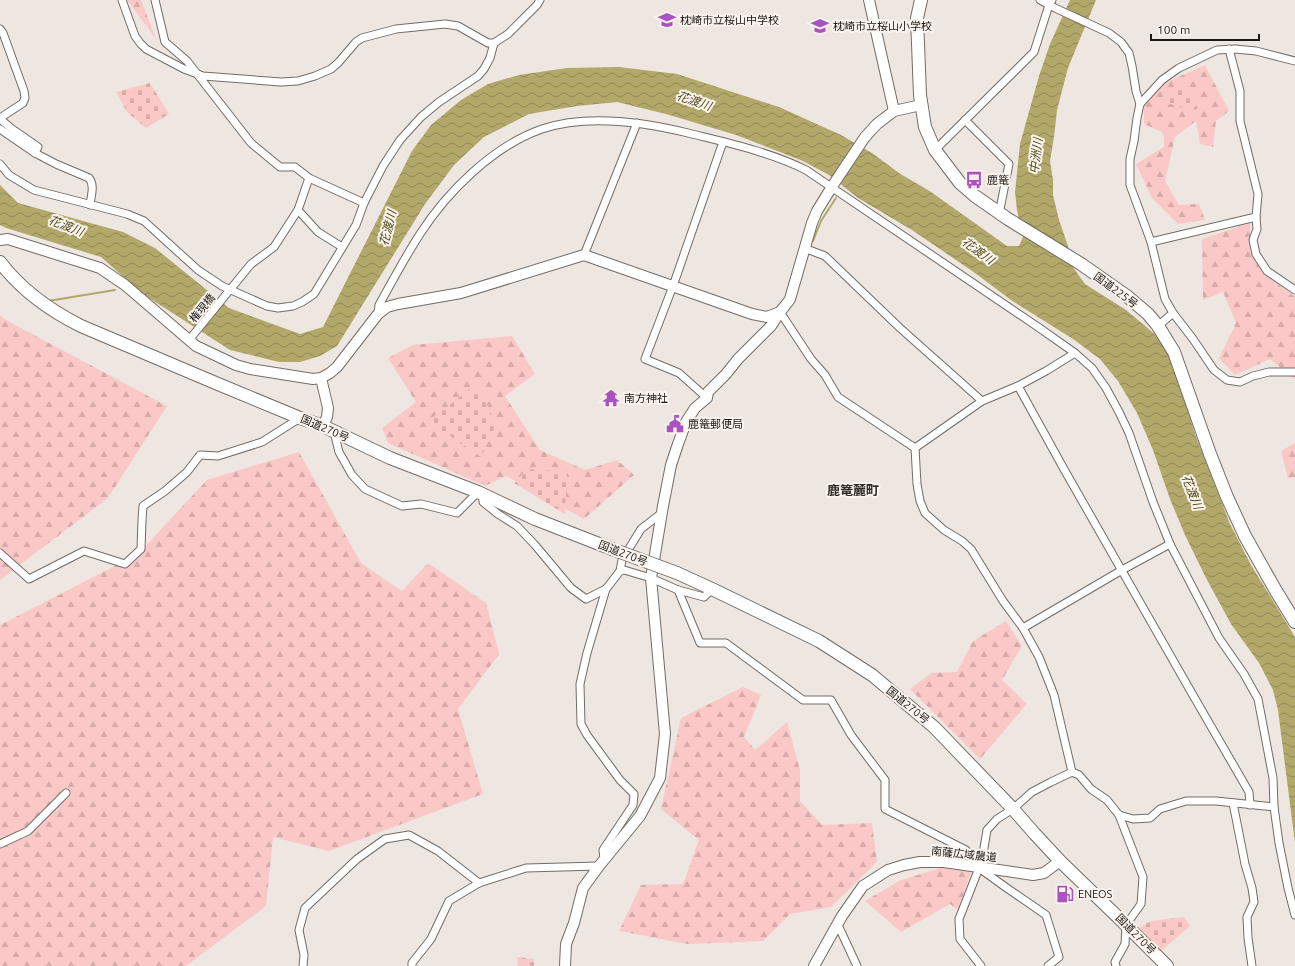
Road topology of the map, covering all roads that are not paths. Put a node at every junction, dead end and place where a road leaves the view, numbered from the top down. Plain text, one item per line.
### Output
1 (122, 0) edge
2 (155, 0) edge
3 (540, 0) edge
4 (869, 0) edge
5 (921, 0) edge
6 (1040, 0) edge
7 (1052, 4) edge
8 (0, 30) edge
9 (494, 43) junction
10 (1229, 49) junction
11 (1294, 60) edge
12 (195, 73) junction
13 (1140, 104) junction
14 (921, 105) junction
15 (894, 111) junction
16 (0, 119) edge
17 (965, 120) junction
18 (637, 123) junction
19 (0, 129) edge
20 (723, 142) junction
21 (935, 150) junction
22 (35, 153) junction
23 (0, 164) edge
24 (309, 178) junction
25 (832, 186) junction
26 (364, 203) junction
27 (90, 205) junction
28 (298, 210) junction
29 (1000, 214) junction
30 (1256, 218) junction
31 (0, 240) edge
32 (1151, 242) junction
33 (342, 247) junction
34 (804, 248) junction
35 (584, 255) junction
36 (0, 262) edge
37 (673, 286) junction
38 (230, 290) junction
39 (1295, 290) edge
40 (780, 312) junction
41 (1173, 313) junction
42 (378, 314) junction
43 (1158, 326) junction
44 (192, 337) junction
45 (1075, 353) junction
46 (1295, 372) edge
47 (321, 378) junction
48 (1018, 386) junction
49 (707, 398) junction
50 (982, 401) junction
51 (300, 418) junction
52 (323, 426) junction
53 (334, 432) junction
54 (915, 448) junction
55 (480, 493) junction
56 (663, 511) junction
57 (1170, 544) junction
58 (0, 554) edge
59 (1122, 570) junction
60 (620, 571) junction
61 (651, 578) junction
62 (606, 589) junction
63 (712, 589) junction
64 (678, 590) junction
65 (1295, 622) edge
66 (1023, 628) junction
67 (1072, 772) junction
68 (66, 793) dead end
69 (1233, 803) junction
70 (1250, 805) junction
71 (1274, 807) junction
72 (1013, 809) junction
73 (1119, 815) junction
74 (0, 844) edge
75 (1060, 861) junction
76 (601, 863) junction
77 (979, 868) junction
78 (479, 883) junction
79 (1295, 915) edge
80 (838, 925) junction
81 (1126, 925) junction
82 (303, 966) edge
83 (412, 966) edge
84 (565, 966) edge
85 (814, 966) edge
86 (857, 966) edge
87 (981, 966) edge
88 (1048, 966) edge
89 (1116, 966) edge
90 (1167, 966) edge
91 (1252, 966) edge

1 - 12 street
2 - 12 street
3 - 9 street
4 - 15 street
5 - 14 highway, 国道225号
6 - 7 street
7 - 13 street
7 - 17 street
8 - 16 street
9 - 12 street
9 - 26 street
10 - 11 street
10 - 13 street
10 - 30 street
12 - 24 street
13 - 32 street
14 - 15 street
14 - 21 highway, 国道225号
15 - 25 street
16 - 22 street
17 - 21 street
17 - 29 street
18 - 20 street
18 - 35 street
18 - 42 street
19 - 22 street
20 - 25 street
20 - 37 street
21 - 29 highway, 国道225号
22 - 27 street
23 - 27 street
24 - 26 street
24 - 28 street, 権現橋
25 - 34 street
25 - 45 street
26 - 33 street
27 - 38 street
28 - 33 street
28 - 38 street, 権現橋
29 - 43 highway, 国道225号
30 - 32 street
30 - 39 street
31 - 44 street
32 - 41 street
33 - 38 street
34 - 40 street
34 - 50 street
35 - 37 street
35 - 42 street
36 - 51 highway, 国道270号
37 - 40 street
37 - 49 street
38 - 44 street, 権現橋
40 - 49 street
40 - 54 street
41 - 43 street
41 - 46 street
42 - 47 street
43 - 65 highway, 国道225号
44 - 47 street
45 - 48 street
45 - 57 street
47 - 52 street
48 - 50 street
48 - 59 street
49 - 56 street
50 - 54 street
51 - 52 highway, 国道270号
51 - 58 street
52 - 53 highway, 国道270号
53 - 55 highway, 国道270号
53 - 55 street
54 - 66 street
55 - 62 street
55 - 63 highway, 国道270号, bridge
56 - 60 street
56 - 61 street
57 - 59 street
57 - 71 street
59 - 66 street
59 - 70 street
60 - 61 street
60 - 62 street
61 - 64 street
61 - 76 street
62 - 76 street
63 - 64 street
63 - 72 highway, 国道270号
64 - 77 street
66 - 67 street
67 - 72 street
67 - 73 street
68 - 74 street
69 - 70 street
69 - 73 street
69 - 91 street
70 - 71 street
71 - 79 street
72 - 75 highway, 国道270号
72 - 77 street
73 - 81 street
75 - 77 street, 南薩広域農道
75 - 81 highway, 国道270号
76 - 78 street
76 - 84 street
77 - 80 street, 南薩広域農道
77 - 87 street
77 - 88 street
78 - 82 street
78 - 83 street
80 - 85 street, 南薩広域農道
80 - 86 street
81 - 89 street
81 - 90 highway, 国道270号

